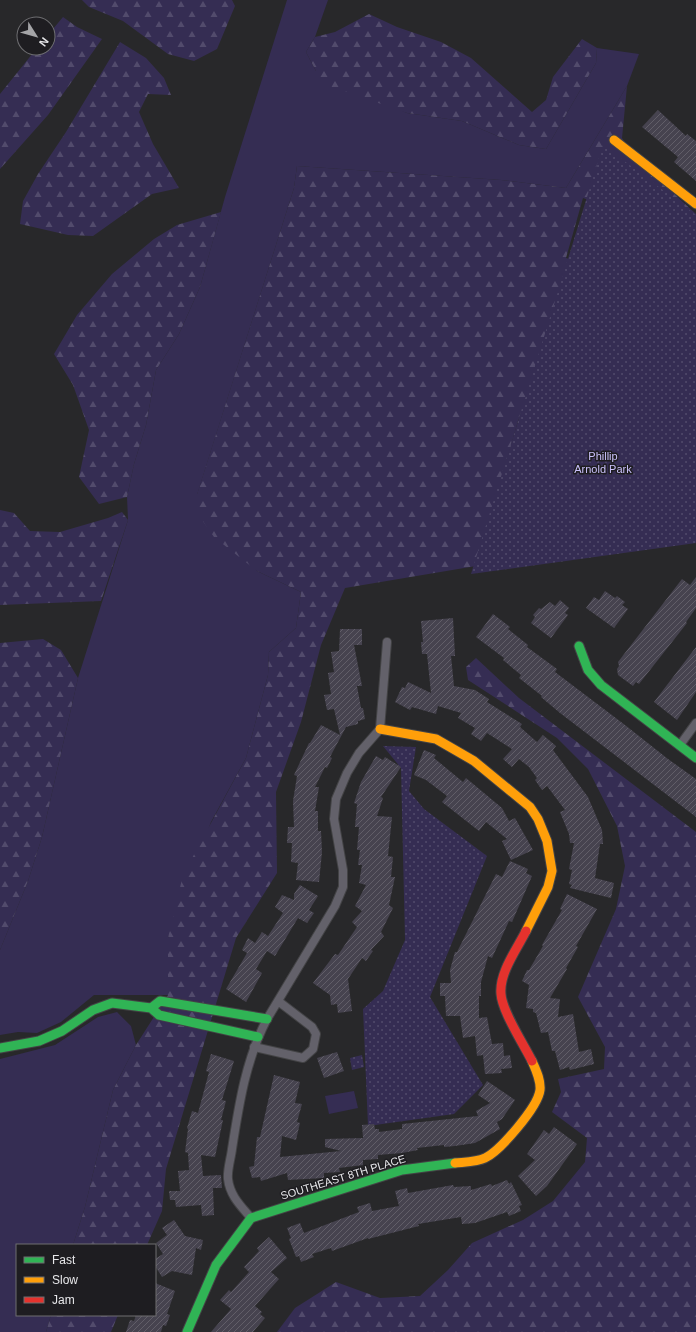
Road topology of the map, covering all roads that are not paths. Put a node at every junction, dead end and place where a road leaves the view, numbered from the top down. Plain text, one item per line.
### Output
1 (614, 140) dead end
2 (696, 204) edge
3 (387, 642) dead end
4 (579, 646) dead end
5 (696, 723) edge
6 (380, 729) junction
7 (680, 745) junction
8 (696, 758) edge
9 (278, 1001) junction
10 (151, 1008) junction
11 (267, 1019) junction
12 (258, 1037) junction
13 (254, 1047) junction
14 (0, 1048) edge
15 (251, 1218) junction
16 (187, 1332) edge

1 - 2 street
3 - 6 street
4 - 7 street
5 - 7 street
6 - 9 street
6 - 15 street, SOUTHEAST 8TH PLACE
7 - 8 street
9 - 11 street
9 - 13 street
10 - 11 street
10 - 12 street
10 - 14 street
11 - 12 street
12 - 13 street
13 - 15 street
15 - 16 street

